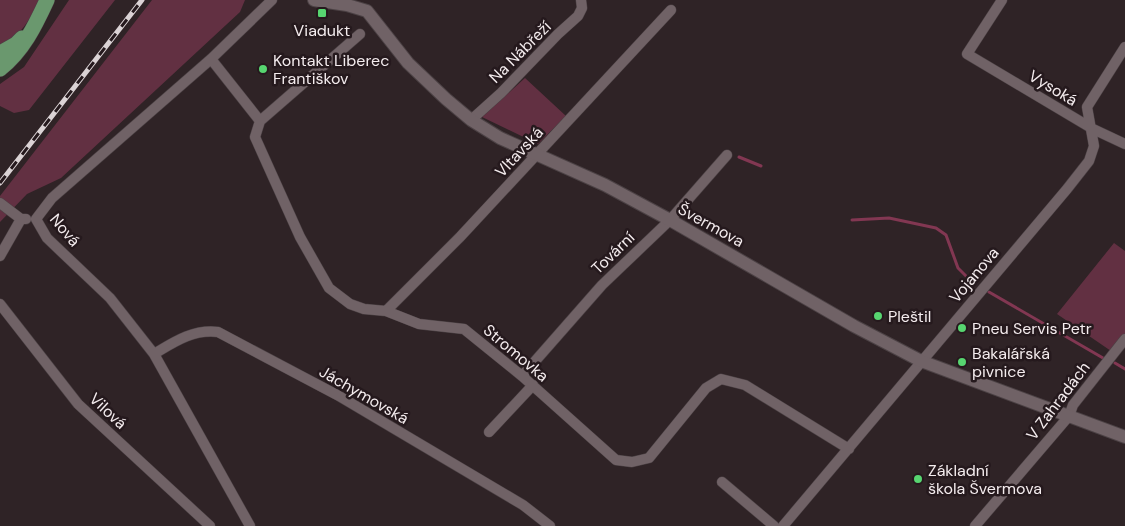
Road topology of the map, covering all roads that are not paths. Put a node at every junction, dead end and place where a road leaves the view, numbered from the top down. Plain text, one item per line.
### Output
1 (47, 0) edge
2 (272, 0) edge
3 (314, 0) edge
4 (582, 0) edge
5 (1002, 0) edge
6 (671, 10) dead end
7 (35, 25) junction
8 (360, 34) dead end
9 (1125, 47) edge
10 (0, 53) edge
11 (211, 59) junction
12 (0, 69) edge
13 (471, 120) junction
14 (260, 121) junction
15 (1093, 129) junction
16 (1125, 144) edge
17 (536, 154) junction
18 (727, 154) dead end
19 (0, 203) edge
20 (21, 219) junction
21 (36, 220) junction
22 (670, 220) junction
23 (0, 256) edge
24 (0, 304) edge
25 (386, 311) junction
26 (1125, 339) edge
27 (154, 354) junction
28 (921, 361) junction
29 (522, 376) junction
30 (533, 386) junction
31 (1069, 416) junction
32 (489, 432) dead end
33 (1125, 437) edge
34 (849, 449) junction
35 (722, 482) dead end
36 (210, 526) edge
37 (250, 526) edge
38 (550, 526) edge
39 (774, 526) edge
40 (783, 526) edge
41 (975, 526) edge

1 - 7 highway
2 - 11 street, Nová
3 - 13 street, Švermova
4 - 13 street, Na Nábřeží
5 - 15 street, Vysoká
6 - 17 street, Vltavská
7 - 10 highway
7 - 12 highway
8 - 14 street
9 - 15 street, Vojanova
11 - 14 street
11 - 21 street, Nová
13 - 17 street, Švermova
14 - 25 street, Stromovka
15 - 16 street, Vysoká
15 - 28 street, Vojanova
17 - 22 street, Švermova
17 - 25 street, Vltavská
18 - 22 street, Tovární
19 - 20 street
20 - 21 street
20 - 23 street
21 - 27 street, Nová
22 - 28 street, Švermova
22 - 29 street, Tovární
24 - 36 street, Vilová
25 - 29 street, Stromovka
26 - 31 street, V Zahradách
27 - 37 street, Nová
27 - 38 street, Jáchymovská
28 - 31 street, Švermova
28 - 34 street, Vojanova
29 - 30 street, Stromovka
30 - 32 street
30 - 34 street, Stromovka
31 - 33 street, Švermova
31 - 41 street, V Zahradách
34 - 40 street, Vojanova
35 - 39 street

